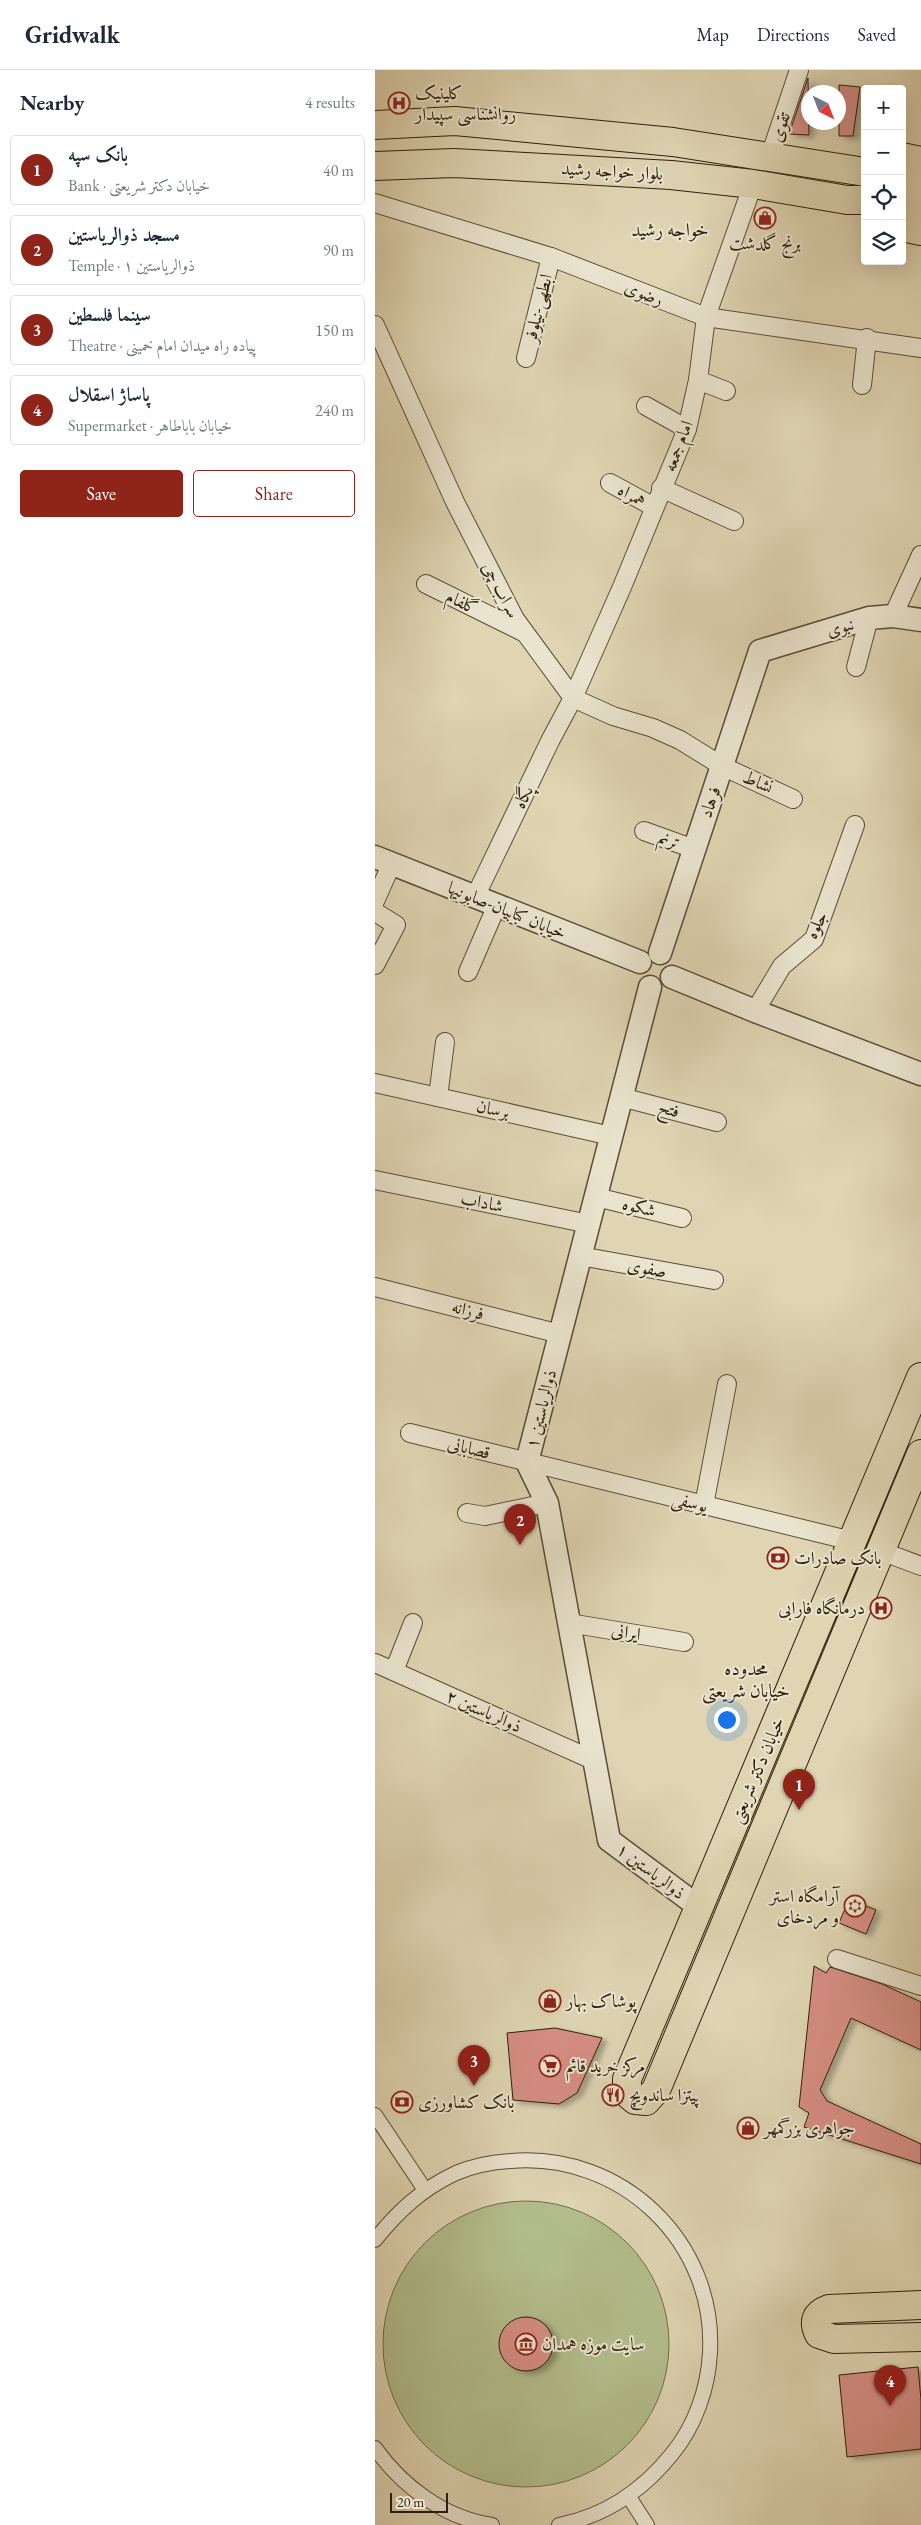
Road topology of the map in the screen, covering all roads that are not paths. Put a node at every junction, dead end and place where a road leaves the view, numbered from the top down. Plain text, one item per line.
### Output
1 (799, 70) edge
2 (375, 125) edge
3 (770, 156) junction
4 (906, 157) edge
5 (921, 161) edge
6 (375, 166) edge
7 (858, 167) edge
8 (906, 180) edge
9 (921, 182) edge
10 (753, 184) junction
11 (375, 203) edge
12 (906, 203) edge
13 (859, 204) edge
14 (921, 206) edge
15 (906, 228) edge
16 (921, 231) edge
17 (551, 258) junction
18 (706, 317) junction
19 (375, 324) edge
20 (867, 338) junction
21 (921, 348) edge
22 (526, 358) dead end
23 (697, 380) junction
24 (862, 385) dead end
25 (726, 391) dead end
26 (646, 406) dead end
27 (687, 428) junction
28 (610, 483) dead end
29 (661, 488) junction
30 (654, 506) junction
31 (734, 521) dead end
32 (921, 555) edge
33 (426, 584) dead end
34 (893, 616) junction
35 (869, 618) junction
36 (921, 620) edge
37 (525, 633) junction
38 (760, 651) joint
39 (856, 667) dead end
40 (573, 698) junction
41 (722, 766) junction
42 (793, 799) dead end
43 (855, 825) dead end
44 (644, 831) dead end
45 (694, 849) junction
46 (383, 860) edge
47 (475, 897) junction
48 (375, 900) edge
49 (497, 905) junction
50 (375, 912) edge
51 (650, 958) junction
52 (375, 965) edge
53 (468, 972) dead end
54 (673, 977) junction
55 (650, 987) junction
56 (755, 1011) junction
57 (445, 1042) dead end
58 (921, 1074) edge
59 (375, 1083) edge
60 (437, 1097) junction
61 (621, 1097) junction
62 (717, 1122) dead end
63 (611, 1136) junction
64 (375, 1180) edge
65 (596, 1197) junction
66 (682, 1218) dead end
67 (589, 1224) junction
68 (580, 1256) junction
69 (714, 1280) dead end
70 (375, 1287) edge
71 (560, 1334) junction
72 (921, 1377) edge
73 (727, 1384) dead end
74 (410, 1433) dead end
75 (921, 1454) edge
76 (527, 1462) junction
77 (547, 1503) junction
78 (704, 1505) junction
79 (467, 1513) dead end
80 (852, 1541) junction
81 (881, 1551) junction
82 (921, 1566) edge
83 (413, 1623) dead end
84 (569, 1623) junction
85 (684, 1642) dead end
86 (375, 1663) edge
87 (394, 1671) junction
88 (593, 1760) junction
89 (717, 1864) junction
90 (746, 1875) junction
91 (699, 1907) junction
92 (837, 1959) dead end
93 (921, 1986) edge
94 (375, 2115) edge
95 (425, 2190) junction
96 (375, 2240) edge
97 (921, 2305) edge
98 (921, 2337) edge
99 (375, 2448) edge
100 (629, 2497) junction
101 (491, 2525) edge
102 (559, 2525) edge
103 (647, 2525) edge

1 - 3 street, تقوی
2 - 3 main road, بلوار خواجه رشید
3 - 7 main road, بلوار خواجه رشید
4 - 5 main road
6 - 10 main road, بلوار خواجه رشید
8 - 9 main road
10 - 13 main road, بلوار خواجه رشید
10 - 18 street, امام جمعه
11 - 17 street, رضوی
12 - 14 main road
15 - 16 main road
17 - 18 street, رضوی
17 - 22 street, ابطهی-نیلوفر
18 - 20 street, رضوی
18 - 23 street, امام جمعه
19 - 37 street, سراب چی
20 - 21 street, رضوی
20 - 24 street
23 - 25 street
23 - 27 street, امام جمعه
26 - 27 street
27 - 29 street, امام جمعه
28 - 30 street, همراه
29 - 30 street, امام جمعه
29 - 31 street
30 - 40 street, امام جمعه
32 - 34 street
33 - 37 street, گلفام
34 - 35 street, نبوی
34 - 36 street, نبوی
35 - 38 street, نبوی
35 - 39 street
37 - 40 street, سراب چی
38 - 41 street, فرهاد
40 - 41 street, سراب چی
40 - 47 street, پگاه
41 - 42 street, نشاط
41 - 45 street, فرهاد
43 - 56 street, جلوه
44 - 45 street, ترنم
45 - 51 street, فرهاد
46 - 47 street, خیابان کبابیان-صابونیها
46 - 48 street
47 - 49 street, خیابان کبابیان-صابونیها
49 - 51 street, خیابان کبابیان-صابونیها
49 - 53 street
50 - 52 street
51 - 54 street
51 - 55 street
54 - 55 street
54 - 56 street
55 - 61 street, ذوالریاستین ۱
56 - 58 street
57 - 60 street
59 - 60 street, برسان
60 - 63 street, برسان
61 - 62 street, فتح
61 - 63 street, ذوالریاستین ۱
63 - 65 street, ذوالریاستین ۱
64 - 67 street, شاداب
65 - 66 street, شکوه
65 - 67 street, ذوالریاستین ۱
67 - 68 street, ذوالریاستین ۱
68 - 69 street, صفوی
68 - 71 street, ذوالریاستین ۱
70 - 71 street, فرزانه
71 - 76 street, ذوالریاستین ۱
72 - 80 main road, خیابان دکتر شریعتی
73 - 78 street
74 - 76 street, قصابانی
75 - 81 main road, خیابان دکتر شریعتی
76 - 77 street, ذوالریاستین ۱
76 - 78 street, یوسفی
77 - 79 street
77 - 84 street, ذوالریاستین ۱
78 - 80 street, یوسفی
80 - 89 main road, خیابان دکتر شریعتی
81 - 82 street
81 - 90 main road, خیابان دکتر شریعتی
83 - 87 street
84 - 85 street, ایرانی
84 - 88 street, ذوالریاستین ۱
86 - 87 street, ذوالریاستین ۲
87 - 88 street, ذوالریاستین ۲
88 - 91 street, ذوالریاستین ۱
89 - 90 main road
89 - 91 main road, خیابان دکتر شریعتی
90 - 91 main road, خیابان دکتر شریعتی
92 - 93 street
94 - 95 street
95 - 96 street
95 - 100 street
97 - 98 main road
99 - 101 street
100 - 102 street
100 - 103 street

